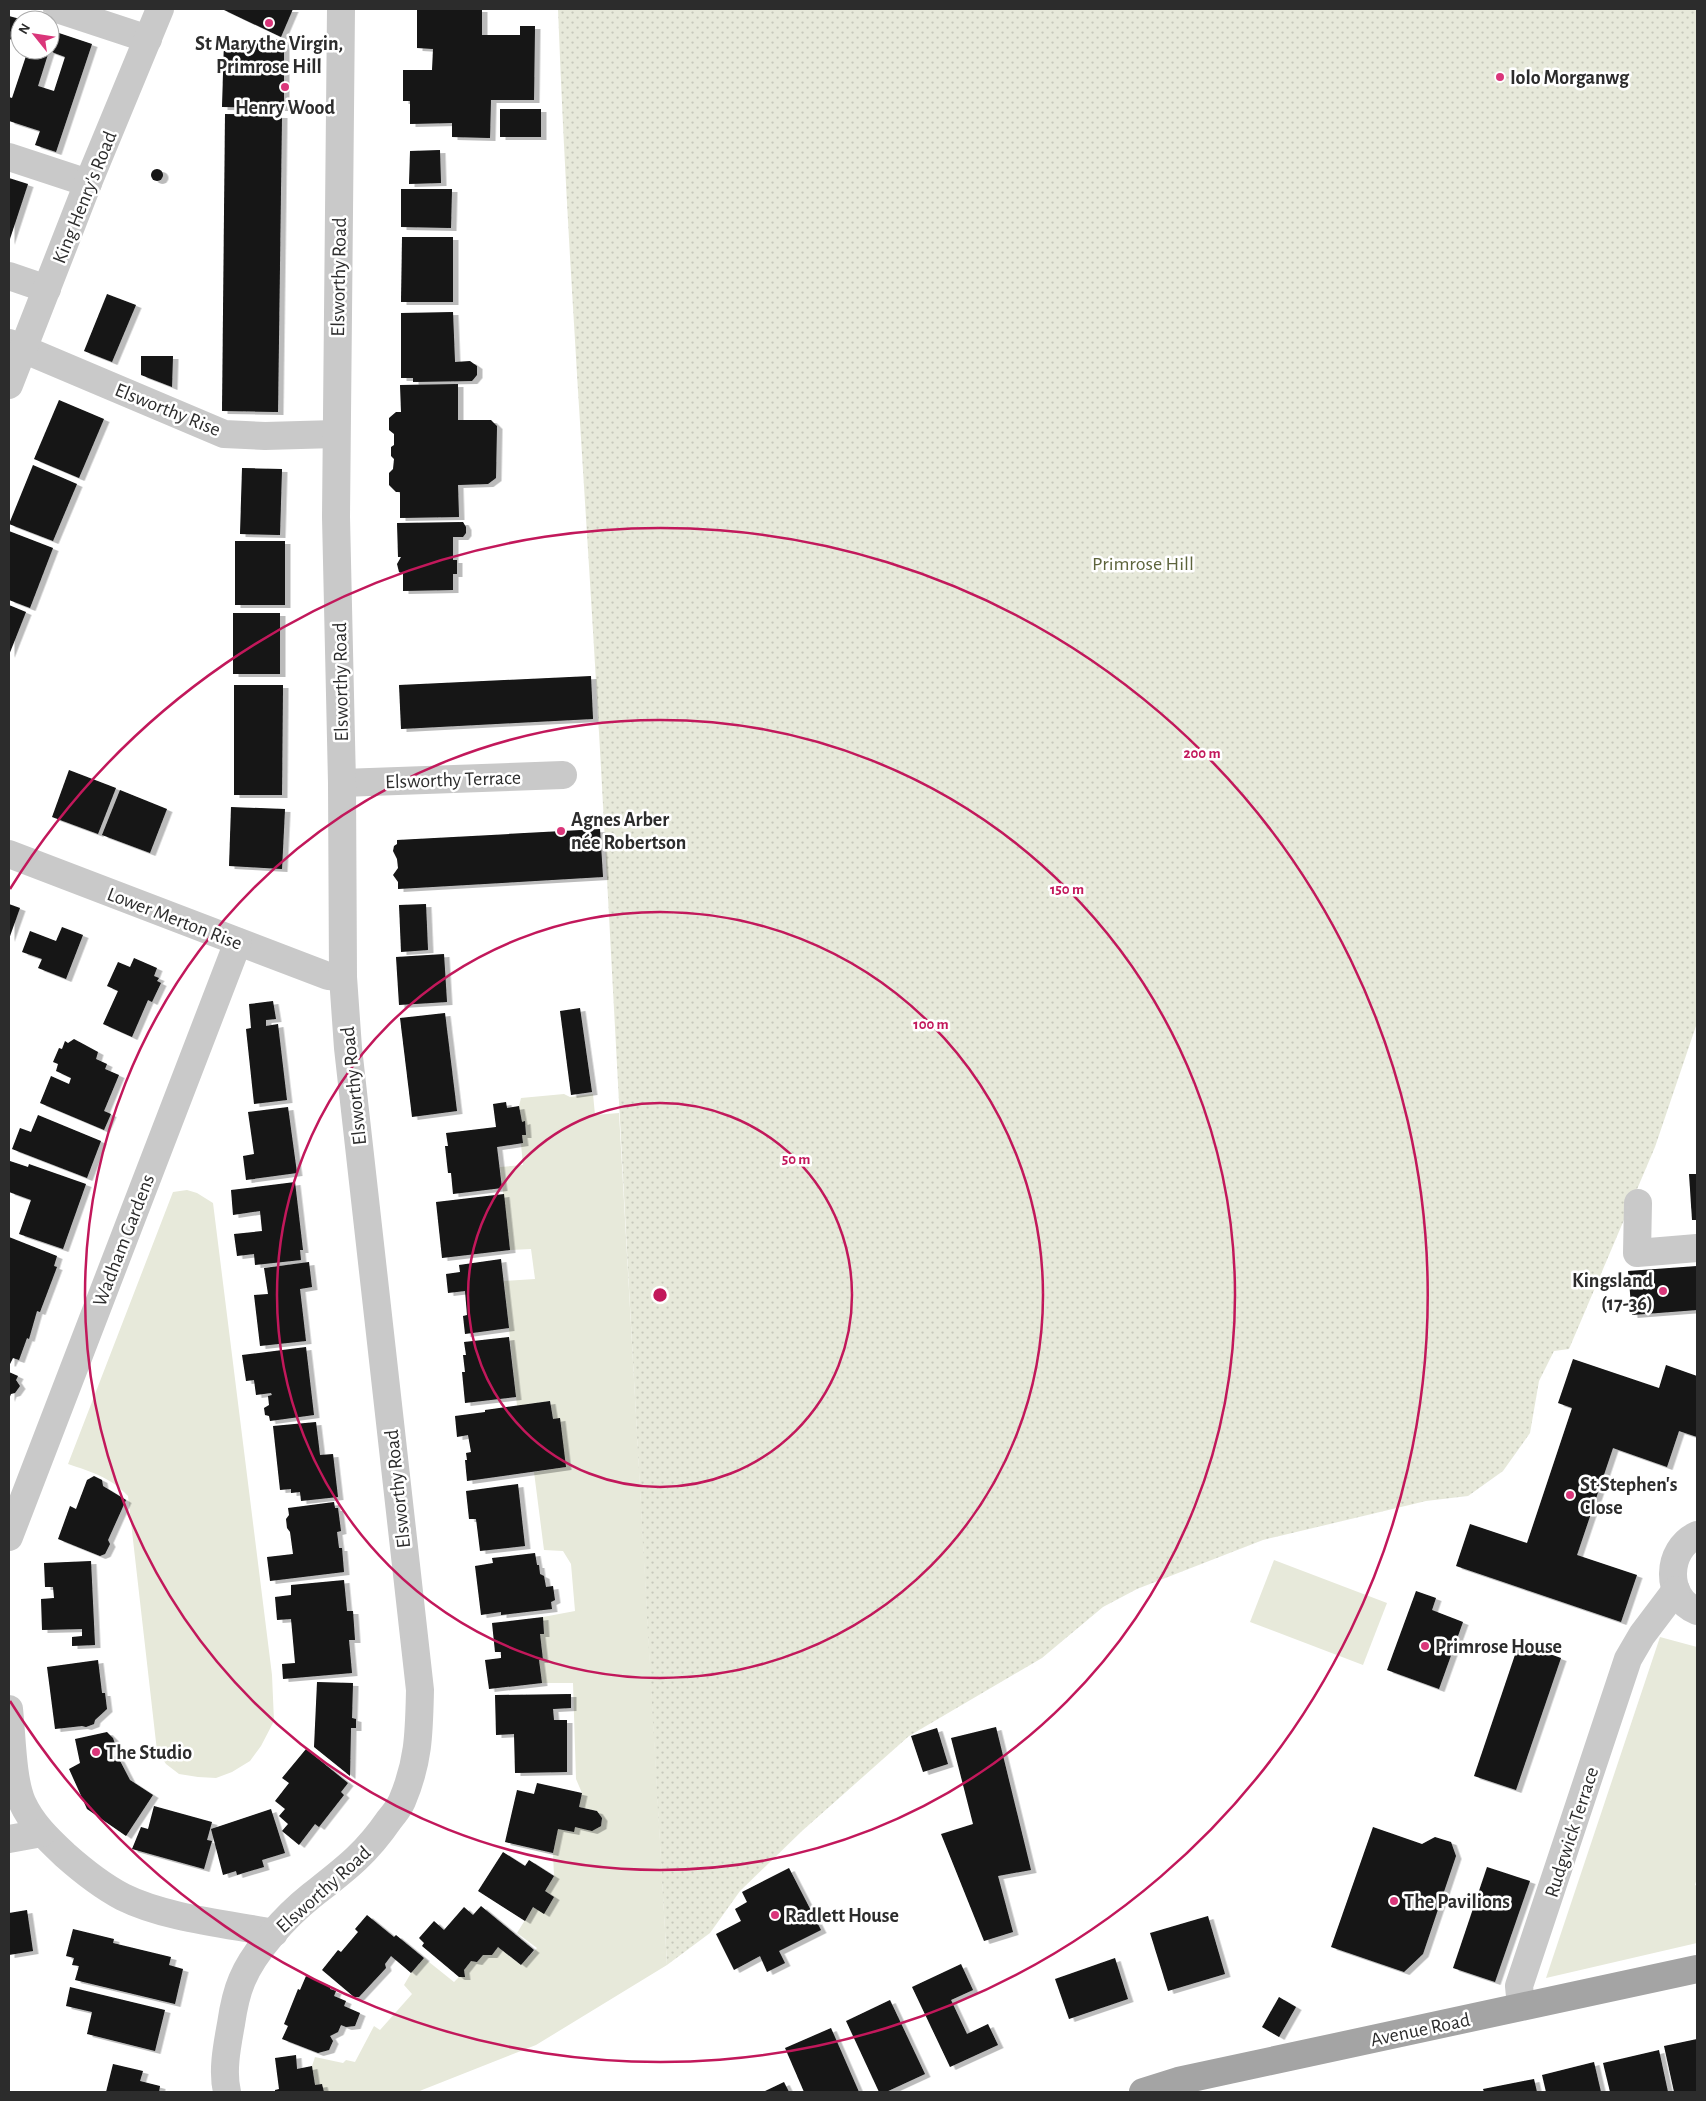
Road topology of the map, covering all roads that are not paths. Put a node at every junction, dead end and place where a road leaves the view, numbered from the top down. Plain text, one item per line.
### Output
1 (57, 9) edge
2 (160, 9) edge
3 (341, 9) edge
4 (148, 39) junction
5 (9, 157) edge
6 (88, 183) junction
7 (9, 276) edge
8 (47, 289) junction
9 (16, 346) edge
10 (9, 385) edge
11 (336, 434) junction
12 (563, 775) dead end
13 (342, 783) junction
14 (9, 854) edge
15 (238, 942) junction
16 (343, 977) junction
17 (1638, 1203) dead end
18 (1697, 1248) edge
19 (1697, 1534) edge
20 (9, 1538) edge
21 (1676, 1590) junction
22 (1697, 1611) edge
23 (9, 1709) edge
24 (42, 1833) junction
25 (9, 1838) edge
26 (274, 1932) junction
27 (1697, 1970) edge
28 (1521, 2006) junction
29 (227, 2092) edge
30 (1143, 2092) edge

1 - 4 street
2 - 4 street, King Henry's Road
3 - 11 street, Elsworthy Road
4 - 6 street, King Henry's Road
5 - 6 street
6 - 8 street, King Henry's Road
7 - 8 street
8 - 9 street, King Henry's Road
9 - 10 street, King Henry's Road
9 - 11 street, Elsworthy Rise
11 - 13 street, Elsworthy Road
12 - 13 street, Elsworthy Terrace
13 - 16 street, Elsworthy Road
14 - 15 street, Lower Merton Rise
15 - 16 street, Lower Merton Rise
15 - 20 street, Wadham Gardens
16 - 26 street, Elsworthy Road
17 - 18 street
19 - 21 street
21 - 22 street
21 - 28 street, Rudgwick Terrace
23 - 24 street
24 - 25 street
24 - 26 street
26 - 29 street, Elsworthy Road
27 - 28 main road, Avenue Road
28 - 30 main road, Avenue Road

